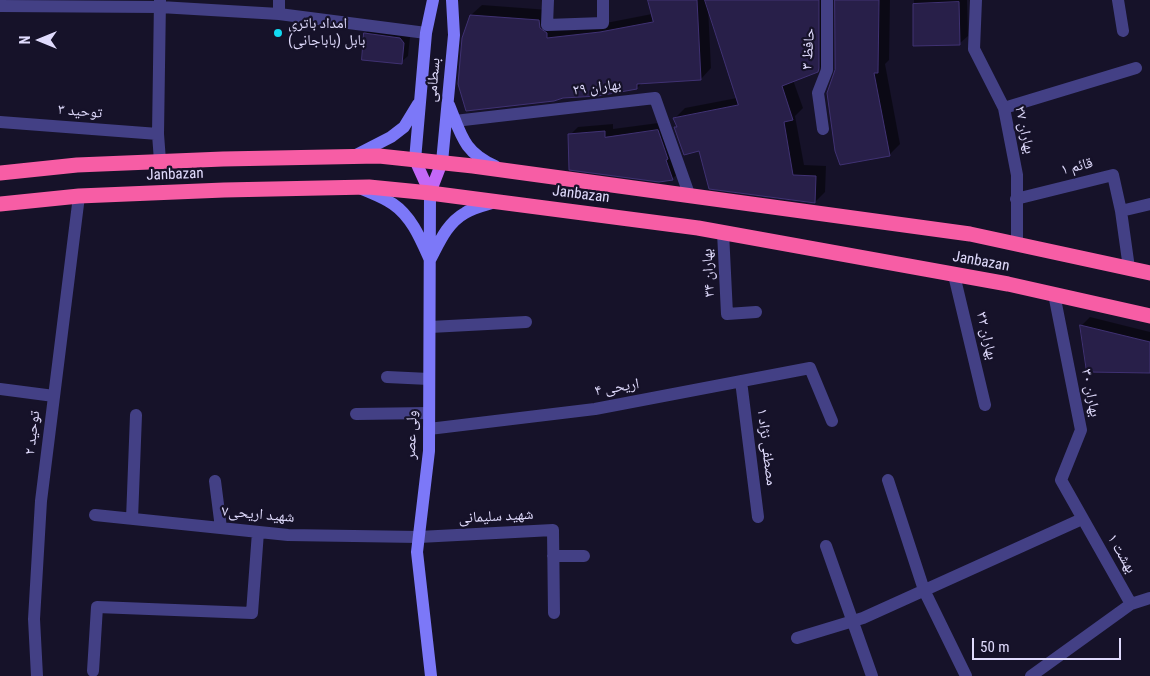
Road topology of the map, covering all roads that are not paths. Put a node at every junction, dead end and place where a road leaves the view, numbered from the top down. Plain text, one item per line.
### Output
1 (279, 0) edge
2 (433, 0) edge
3 (452, 0) edge
4 (548, 0) edge
5 (603, 0) edge
6 (827, 0) edge
7 (976, 0) edge
8 (1118, 0) edge
9 (62, 3) edge
10 (106, 3) edge
11 (160, 3) edge
12 (0, 6) edge
13 (278, 14) junction
14 (1123, 31) dead end
15 (426, 33) junction
16 (1136, 68) dead end
17 (420, 100) junction
18 (1004, 108) junction
19 (0, 122) edge
20 (448, 122) junction
21 (823, 129) dead end
22 (158, 134) junction
23 (354, 156) junction
24 (415, 160) junction
25 (160, 162) junction
26 (442, 162) junction
27 (501, 170) junction
28 (0, 173) edge
29 (358, 187) junction
30 (430, 193) junction
31 (689, 194) junction
32 (79, 196) junction
33 (1016, 199) junction
34 (497, 202) junction
35 (0, 204) edge
36 (1150, 204) edge
37 (1121, 211) junction
38 (723, 232) junction
39 (1016, 243) junction
40 (430, 260) junction
41 (1129, 268) junction
42 (954, 274) junction
43 (1150, 274) edge
44 (1054, 294) junction
45 (756, 312) dead end
46 (1150, 316) edge
47 (526, 322) dead end
48 (430, 328) junction
49 (387, 377) dead end
50 (430, 379) junction
51 (741, 382) junction
52 (0, 389) edge
53 (54, 396) junction
54 (985, 405) dead end
55 (429, 413) junction
56 (356, 414) dead end
57 (136, 416) dead end
58 (832, 421) dead end
59 (429, 428) junction
60 (888, 480) dead end
61 (215, 481) dead end
62 (95, 515) dead end
63 (758, 517) dead end
64 (132, 519) junction
65 (1082, 519) junction
66 (221, 528) junction
67 (258, 532) junction
68 (419, 537) junction
69 (826, 546) dead end
70 (553, 556) junction
71 (584, 556) dead end
72 (924, 590) junction
73 (1150, 598) edge
74 (1131, 604) junction
75 (554, 613) dead end
76 (851, 621) junction
77 (797, 638) dead end
78 (93, 671) dead end
79 (1037, 674) edge
80 (37, 676) edge
81 (431, 676) edge
82 (872, 676) edge
83 (966, 676) edge

1 - 13 street
2 - 15 main road, بسطامی
3 - 20 main road, بسطامی
4 - 5 street
6 - 21 street, حافظ ۳
7 - 18 street, بهاران ۲۷
8 - 14 street
9 - 10 street
9 - 12 street
10 - 11 street
11 - 13 street
11 - 22 street
13 - 15 street
15 - 17 main road, بسطامی
16 - 18 street
17 - 23 main road
17 - 24 main road, بسطامی
18 - 33 street, بهاران ۲۷
19 - 22 street, توحید ۳
20 - 26 main road, بسطامی
20 - 27 main road
20 - 31 street, بهاران ۲۹
22 - 25 street
23 - 24 highway, Janbazan
23 - 25 highway, Janbazan
24 - 26 highway, Janbazan
24 - 30 main road
25 - 28 highway, Janbazan
26 - 27 highway, Janbazan
26 - 30 main road
27 - 31 highway, Janbazan
29 - 30 highway, Janbazan
29 - 32 highway, Janbazan
29 - 40 main road
30 - 34 highway, Janbazan
30 - 40 main road, ولی عصر
31 - 39 highway, Janbazan
32 - 35 highway, Janbazan
32 - 53 street, توحید ۲
33 - 37 street, قائم ۱
33 - 39 street, بهاران ۲۷
34 - 38 highway, Janbazan
34 - 40 main road
36 - 37 street
37 - 41 street, قائم ۱
38 - 42 highway, Janbazan
38 - 45 street, بهاران ۳۴
39 - 41 highway, Janbazan
40 - 48 main road, ولی عصر
41 - 43 highway, Janbazan
42 - 44 highway, Janbazan
42 - 54 street, بهاران ۳۲
44 - 46 highway, Janbazan
44 - 65 street, بهاران ۳۰
47 - 48 street
48 - 50 main road, ولی عصر
49 - 50 street
50 - 55 main road, ولی عصر
51 - 58 street, اریحی ۴
51 - 59 street, اریحی ۴
51 - 63 street, مصطفی نژاد ۱
52 - 53 street
53 - 80 street, توحید ۲
55 - 56 street
55 - 59 main road, ولی عصر
57 - 64 street
59 - 68 main road, ولی عصر
60 - 72 street
61 - 66 street
62 - 64 street, شهید اریحی۷
64 - 66 street, شهید اریحی۷
65 - 72 street
65 - 74 street, بهشت ۱
66 - 67 street, شهید اریحی۷
67 - 68 street, شهید اریحی۷
67 - 78 street
68 - 70 street, شهید سلیمانی
68 - 81 main road, ولی عصر
69 - 76 street
70 - 71 street
70 - 75 street, شهید سلیمانی
72 - 76 street
72 - 83 street
73 - 74 street
74 - 79 street
76 - 77 street
76 - 82 street

